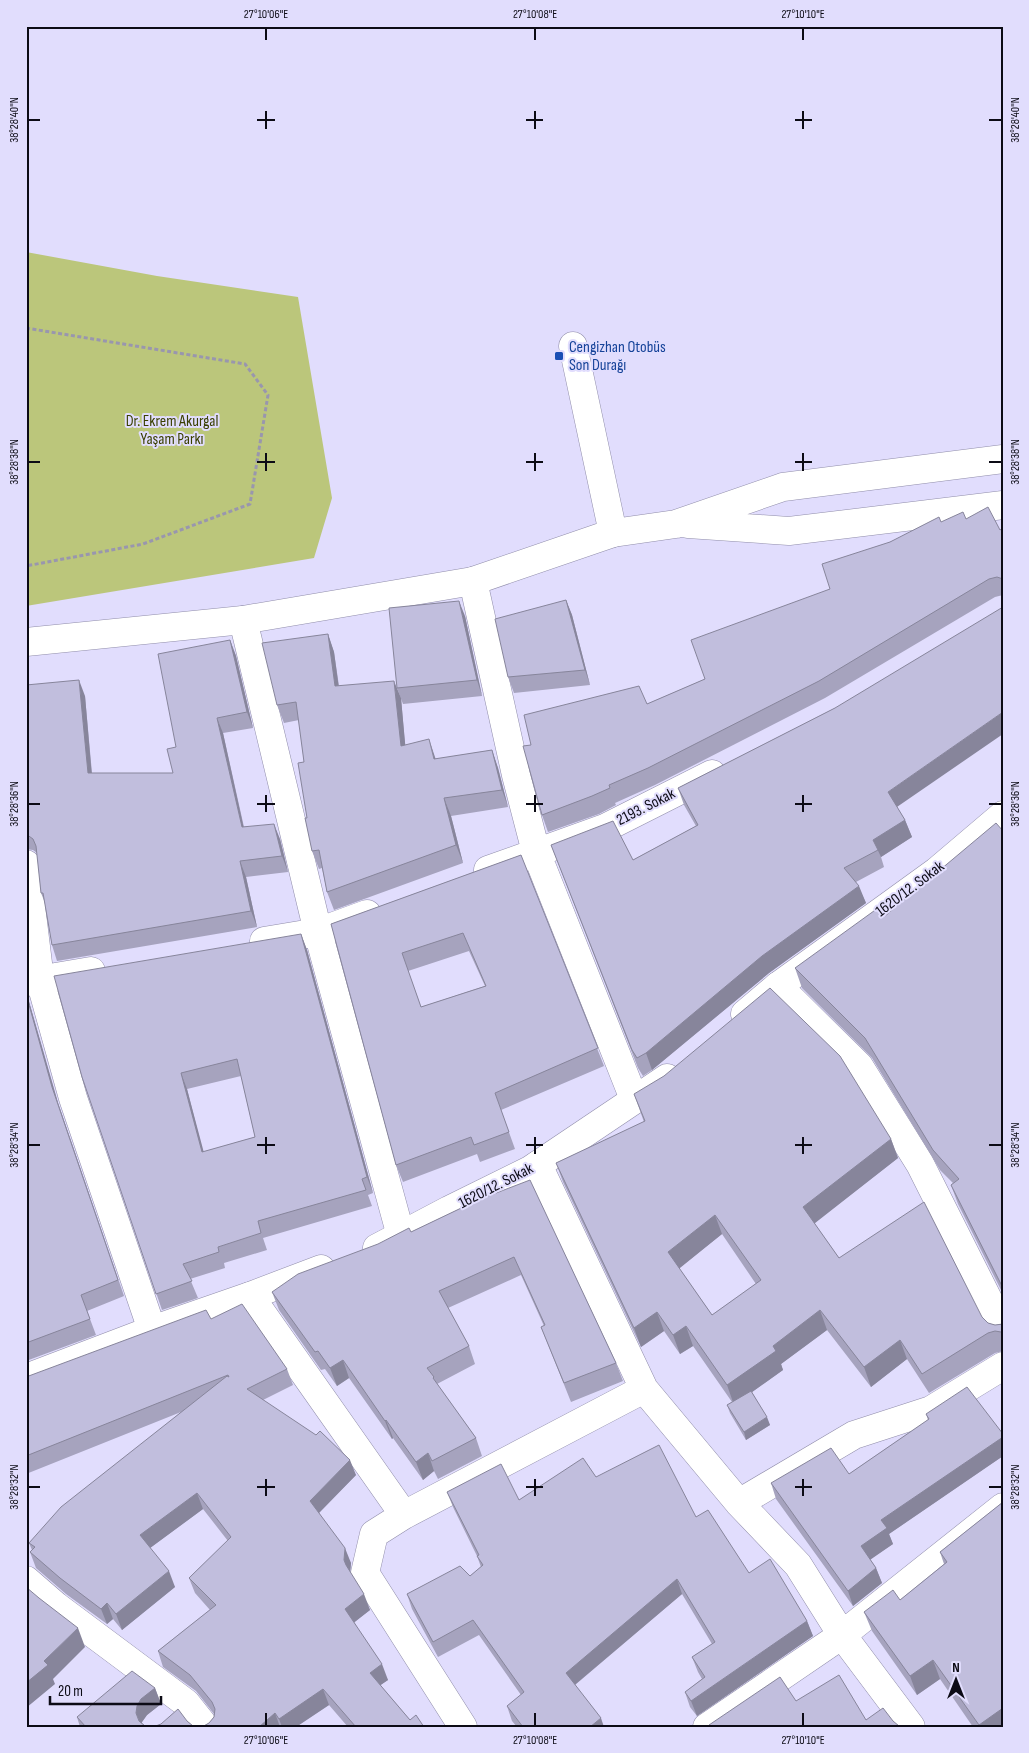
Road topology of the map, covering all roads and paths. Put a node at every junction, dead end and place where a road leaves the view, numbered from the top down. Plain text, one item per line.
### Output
1 (26, 328) edge
2 (573, 346) dead end
3 (1003, 459) edge
4 (1003, 505) edge
5 (676, 524) junction
6 (614, 533) junction
7 (26, 566) edge
8 (473, 581) junction
9 (244, 620) junction
10 (26, 642) edge
11 (736, 761) edge
12 (1003, 815) edge
13 (536, 852) junction
14 (26, 864) edge
15 (464, 879) edge
16 (391, 905) edge
17 (318, 932) junction
18 (242, 945) edge
19 (117, 967) edge
20 (33, 981) edge
21 (778, 986) junction
22 (727, 1029) edge
23 (683, 1065) edge
24 (634, 1099) junction
25 (538, 1165) junction
26 (401, 1236) junction
27 (250, 1296) junction
28 (1003, 1329) edge
29 (152, 1330) junction
30 (1003, 1366) edge
31 (26, 1378) edge
32 (644, 1389) junction
33 (739, 1503) junction
34 (1003, 1507) edge
35 (404, 1515) junction
36 (26, 1580) edge
37 (842, 1635) junction
38 (186, 1703) junction
39 (164, 1721) edge
40 (205, 1727) edge
41 (463, 1727) edge
42 (707, 1727) edge
43 (911, 1727) edge

1 - 7 path
2 - 6 street
3 - 5 street
4 - 5 street
5 - 6 street
6 - 8 street
8 - 9 street
8 - 13 street
9 - 10 street
9 - 17 street
11 - 13 street, 2193. Sokak
12 - 21 street, 1620/12. Sokak
13 - 15 street, 2193. Sokak
13 - 24 street
14 - 20 street
16 - 17 street
17 - 18 street
17 - 26 street
19 - 20 street
20 - 29 street
21 - 22 street, 1620/12. Sokak
21 - 28 street
23 - 24 street, 1620/12. Sokak
24 - 25 street, 1620/12. Sokak
25 - 26 street, 1620/12. Sokak
25 - 32 street
26 - 27 street, 1620/12. Sokak
27 - 29 street, 1620/12. Sokak
27 - 35 street
29 - 31 street, 1620/12. Sokak
30 - 33 street
32 - 33 street
32 - 35 street
33 - 37 street
34 - 37 street
35 - 41 street
36 - 38 street
37 - 42 street
37 - 43 street
38 - 39 street
38 - 40 street

